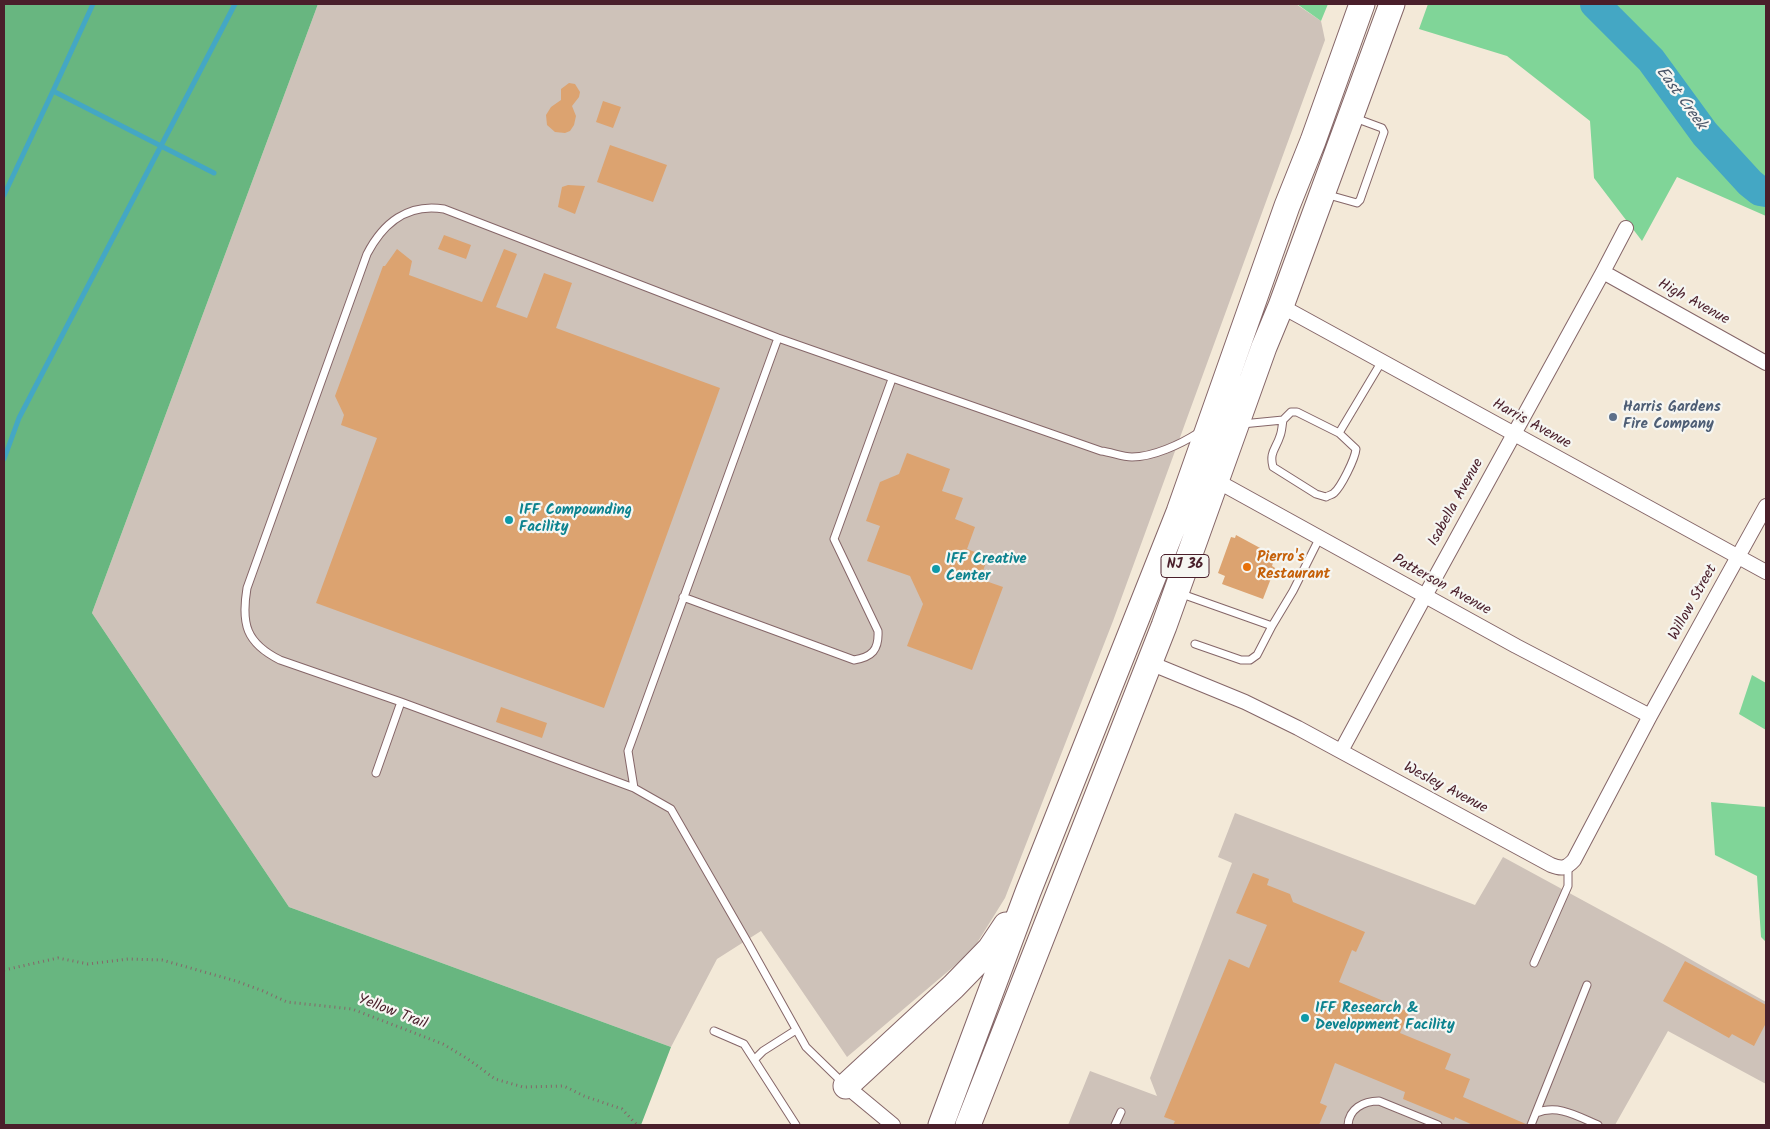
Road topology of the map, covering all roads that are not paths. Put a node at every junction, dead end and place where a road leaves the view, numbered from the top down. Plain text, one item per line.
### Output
1 (1362, 4) edge
2 (1392, 4) edge
3 (1350, 116) junction
4 (1322, 194) junction
5 (1626, 228) dead end
6 (1604, 272) junction
7 (1281, 306) junction
8 (778, 338) junction
9 (1382, 361) junction
10 (1766, 363) edge
11 (892, 379) junction
12 (1283, 420) junction
13 (1237, 424) junction
14 (1209, 426) junction
15 (1339, 434) junction
16 (1514, 434) junction
17 (1217, 481) junction
18 (1766, 506) edge
19 (1320, 537) junction
20 (1738, 557) junction
21 (1766, 572) edge
22 (1176, 592) junction
23 (683, 596) junction
24 (1425, 596) junction
25 (1272, 626) junction
26 (1195, 644) dead end
27 (1150, 663) junction
28 (401, 702) junction
29 (1650, 716) junction
30 (1341, 752) junction
31 (376, 773) dead end
32 (634, 788) junction
33 (1568, 867) junction
34 (1028, 892) junction
35 (1534, 963) dead end
36 (1587, 985) dead end
37 (796, 1030) junction
38 (714, 1031) dead end
39 (755, 1060) junction
40 (846, 1086) junction
41 (1121, 1112) dead end
42 (1536, 1114) junction
43 (796, 1125) edge
44 (893, 1125) edge
45 (941, 1125) edge
46 (968, 1125) edge
47 (1115, 1125) edge
48 (1348, 1125) edge
49 (1438, 1125) edge
50 (1531, 1125) edge
51 (1598, 1125) edge

1 - 14 highway, NJ 36
2 - 3 highway, NJ 36
3 - 4 highway, NJ 36
3 - 4 lane
4 - 7 highway, NJ 36
5 - 6 street, Isabella Avenue
6 - 10 street, High Avenue
6 - 16 street, Isabella Avenue
7 - 9 street, Harris Avenue
7 - 13 highway, NJ 36
8 - 11 lane
8 - 23 lane
8 - 28 lane
9 - 15 lane
9 - 16 street, Harris Avenue
11 - 14 lane
11 - 23 lane
12 - 13 lane
12 - 15 lane
12 - 15 lane
13 - 17 highway, NJ 36
14 - 34 highway, NJ 36
16 - 20 street, Harris Avenue
16 - 24 street, Isabella Avenue
17 - 19 street, Patterson Avenue
17 - 22 highway, NJ 36
18 - 20 street, Willow Street
19 - 24 street, Patterson Avenue
19 - 25 lane
20 - 21 street, Harris Avenue
20 - 29 street, Willow Street
22 - 25 lane
22 - 27 highway, NJ 36
23 - 32 lane
24 - 29 street, Patterson Avenue
24 - 30 street, Isabella Avenue
25 - 26 lane
27 - 30 street, Wesley Avenue
27 - 46 highway, NJ 36
28 - 31 lane
28 - 32 lane
29 - 33 street
30 - 33 street, Wesley Avenue
32 - 37 lane
33 - 35 lane
34 - 40 highway
34 - 45 highway, NJ 36
36 - 42 lane
37 - 39 lane
37 - 40 lane
38 - 39 lane
39 - 43 lane
40 - 44 street
41 - 47 lane
42 - 50 lane
42 - 51 lane
48 - 49 lane

